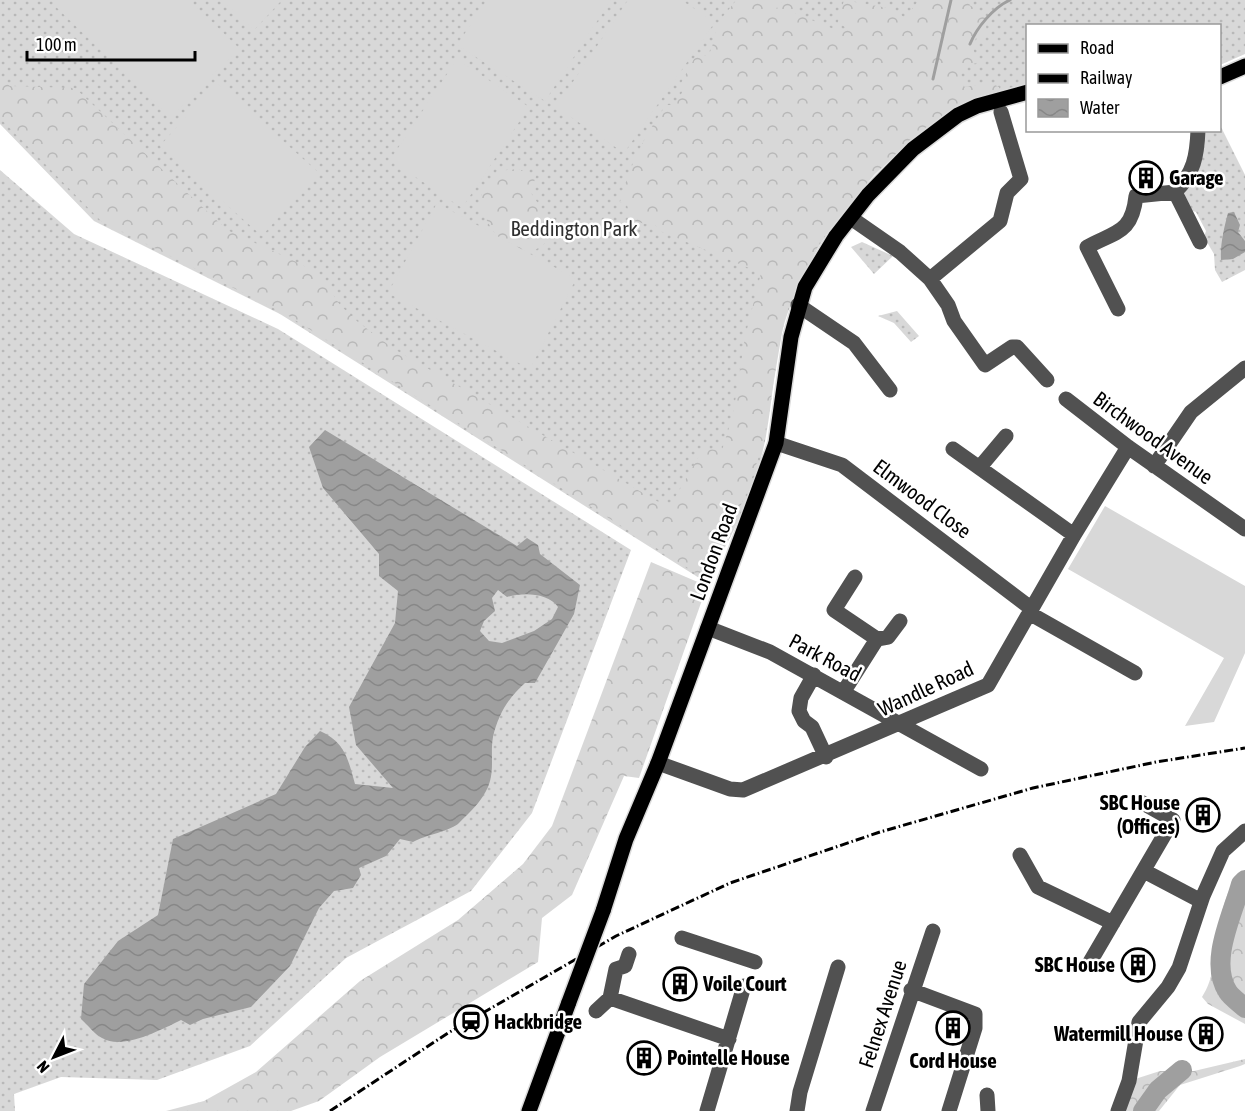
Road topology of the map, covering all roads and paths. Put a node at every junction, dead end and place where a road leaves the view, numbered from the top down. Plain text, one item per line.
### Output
1 (1245, 66) edge
2 (1221, 77) edge
3 (1026, 93) edge
4 (1001, 112) dead end
5 (1198, 132) edge
6 (1175, 192) junction
7 (851, 218) junction
8 (1200, 242) dead end
9 (930, 279) junction
10 (798, 305) junction
11 (1118, 309) dead end
12 (1245, 368) edge
13 (1047, 380) dead end
14 (891, 390) dead end
15 (1066, 399) dead end
16 (1006, 436) dead end
17 (776, 442) junction
18 (1128, 447) junction
19 (953, 449) dead end
20 (1154, 466) junction
21 (980, 467) junction
22 (1245, 529) edge
23 (1074, 535) junction
24 (855, 577) dead end
25 (1030, 611) junction
26 (900, 621) dead end
27 (708, 628) junction
28 (878, 639) junction
29 (1136, 673) dead end
30 (814, 675) junction
31 (844, 691) junction
32 (903, 724) junction
33 (826, 757) junction
34 (658, 762) junction
35 (981, 769) dead end
36 (1141, 802) dead end
37 (1245, 831) edge
38 (1020, 855) dead end
39 (1144, 871) junction
40 (1201, 901) junction
41 (1113, 923) junction
42 (933, 931) dead end
43 (682, 938) dead end
44 (629, 954) dead end
45 (755, 962) dead end
46 (1090, 962) dead end
47 (838, 967) dead end
48 (744, 986) dead end
49 (911, 990) junction
50 (610, 998) junction
51 (596, 1011) dead end
52 (729, 1039) junction
53 (987, 1095) dead end
54 (529, 1111) edge
55 (707, 1111) edge
56 (797, 1111) edge
57 (873, 1111) edge
58 (949, 1111) edge
59 (988, 1111) edge
60 (1118, 1111) edge

1 - 2 main road
3 - 7 main road, London Road
4 - 9 street
5 - 6 street
6 - 8 street
6 - 11 street
7 - 9 street
7 - 10 main road, London Road
9 - 13 street
10 - 14 street
10 - 17 main road, London Road
12 - 20 street
15 - 18 street, Birchwood Avenue
16 - 21 street
17 - 25 street, Elmwood Close
17 - 27 main road, London Road
18 - 20 street, Birchwood Avenue
18 - 23 street, Wandle Road
19 - 21 street
20 - 22 street, Birchwood Avenue
21 - 23 street
23 - 25 street, Wandle Road
24 - 28 street
25 - 29 street, Elmwood Close
25 - 32 street, Wandle Road
26 - 28 street
27 - 30 street, Park Road
27 - 34 main road, London Road
28 - 31 street
30 - 31 street, Park Road
30 - 33 street
31 - 32 street, Park Road
32 - 33 street, Wandle Road
32 - 35 street, Park Road
33 - 34 street, Wandle Road
34 - 54 main road, London Road, bridge
36 - 39 street
37 - 40 street
38 - 41 street
39 - 40 street
39 - 41 street
40 - 60 street
41 - 46 street
42 - 49 street, Felnex Avenue
43 - 45 street
44 - 50 street
47 - 56 street
48 - 52 street
49 - 57 street, Felnex Avenue
49 - 58 street
50 - 51 street
50 - 52 street
52 - 55 street
53 - 59 street

